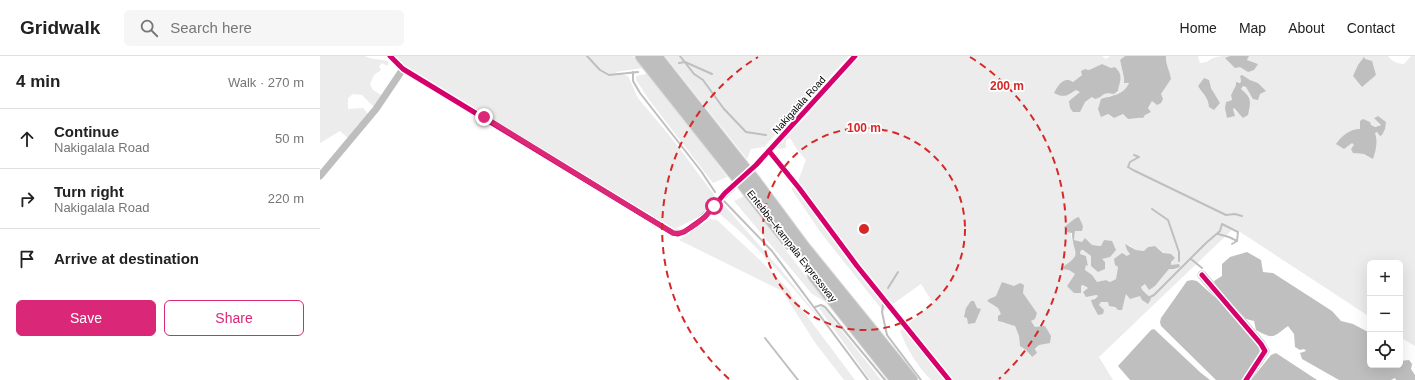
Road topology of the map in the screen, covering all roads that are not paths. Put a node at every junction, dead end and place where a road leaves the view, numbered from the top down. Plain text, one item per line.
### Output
1 (390, 56) edge
2 (642, 56) edge
3 (655, 56) edge
4 (855, 56) edge
5 (404, 69) junction
6 (769, 151) junction
7 (756, 165) dead end
8 (737, 168) junction
9 (320, 176) edge
10 (750, 184) junction
11 (732, 188) dead end
12 (1202, 275) dead end
13 (897, 380) edge
14 (911, 380) edge
15 (949, 380) edge
16 (1246, 380) edge

1 - 5 street
2 - 8 highway, Entebbe–Kampala Expressway
3 - 8 highway, Entebbe–Kampala Expressway
4 - 6 street, Nakigalala Road
5 - 9 street
5 - 11 street
6 - 7 street, Nakigalala Road
6 - 15 street
8 - 10 highway, Entebbe–Kampala Expressway, bridge
10 - 13 highway, Entebbe–Kampala Expressway
10 - 14 highway
12 - 16 street

